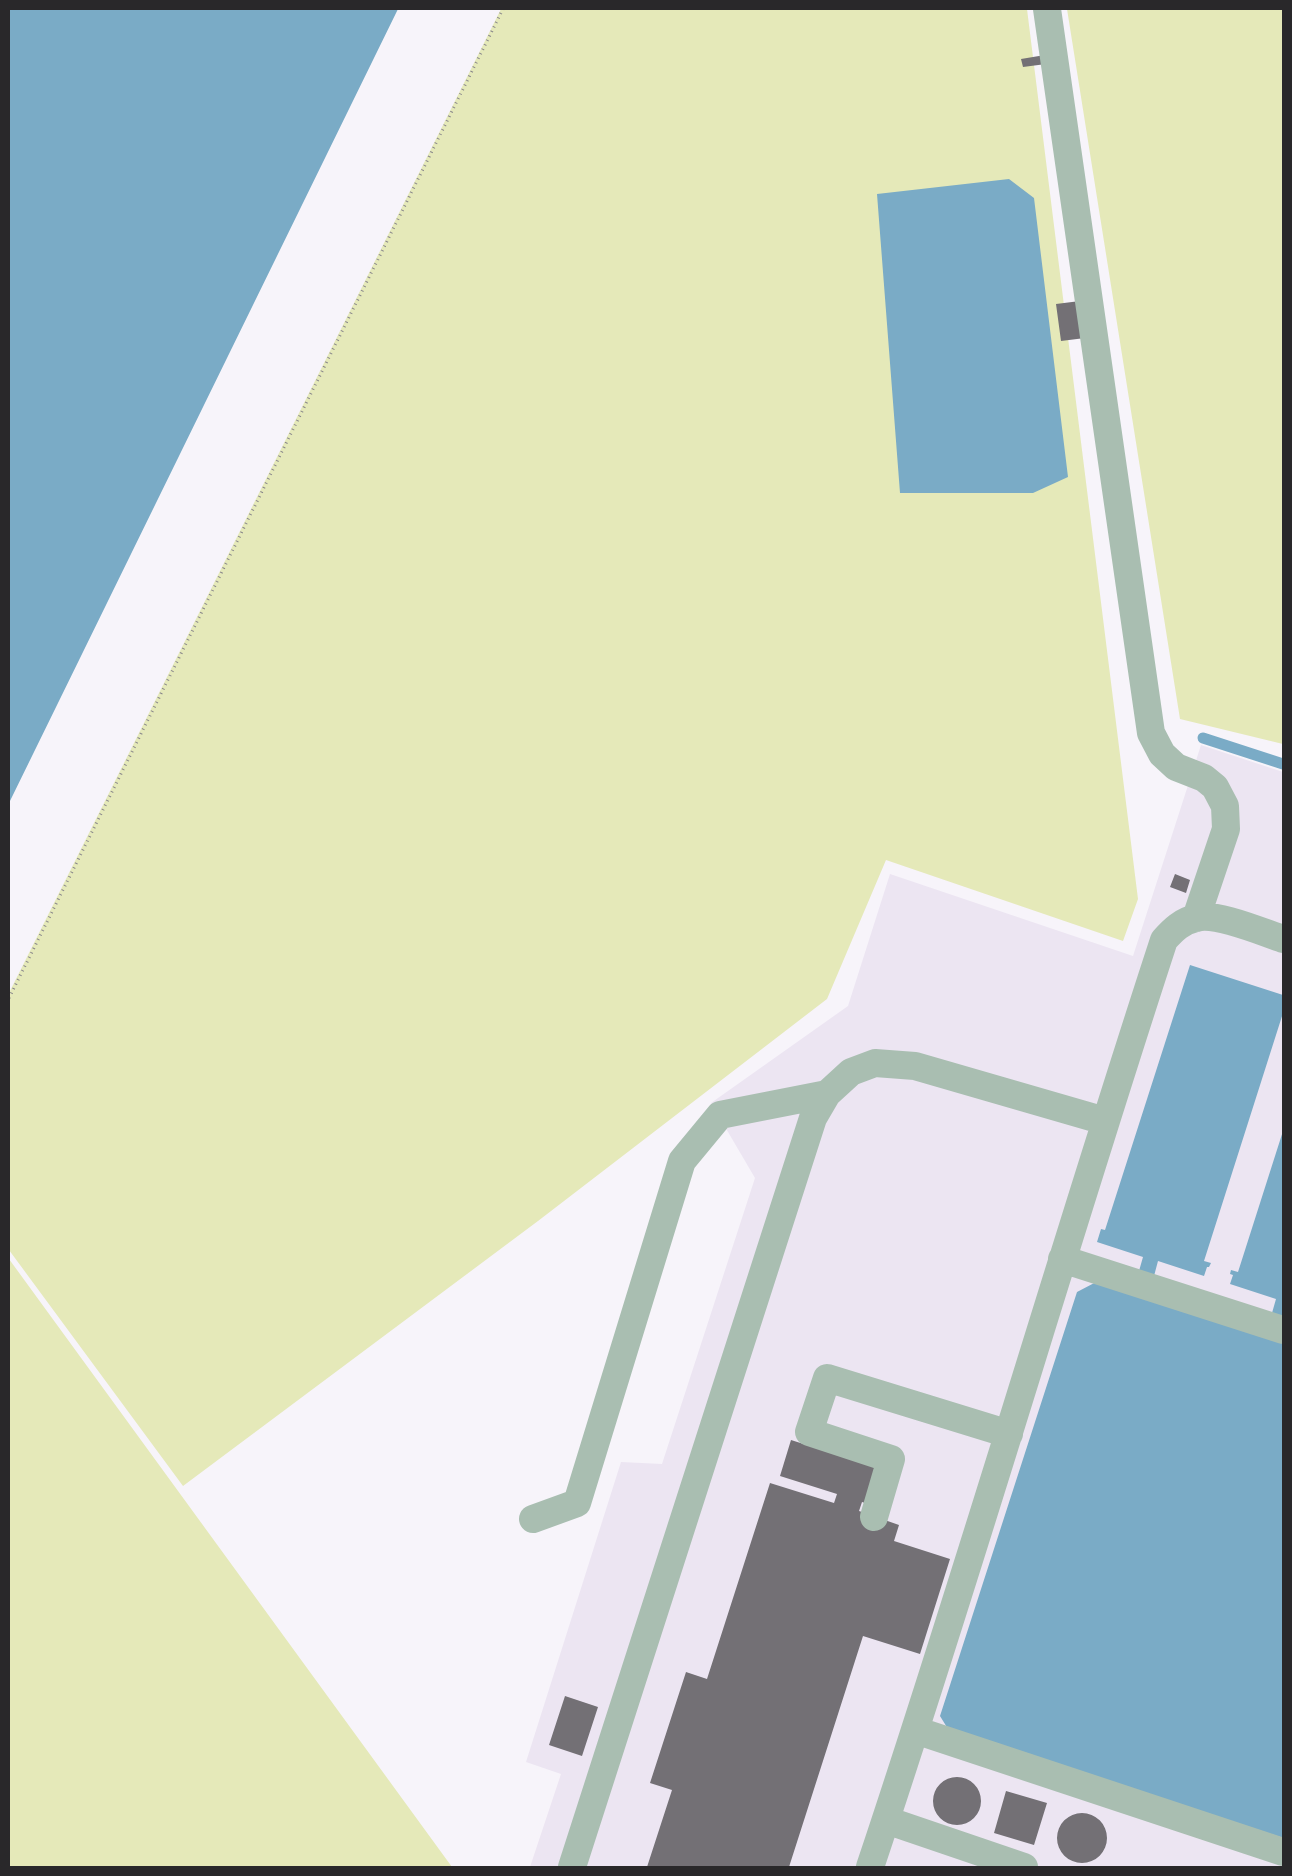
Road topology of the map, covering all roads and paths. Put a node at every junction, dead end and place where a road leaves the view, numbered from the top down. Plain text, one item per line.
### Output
1 (503, 9) edge
2 (1047, 9) edge
3 (1196, 918) junction
4 (1283, 939) edge
5 (9, 998) edge
6 (827, 1094) junction
7 (1105, 1121) junction
8 (1062, 1259) junction
9 (1283, 1330) edge
10 (1009, 1434) junction
11 (874, 1516) dead end
12 (534, 1519) dead end
13 (915, 1730) junction
14 (886, 1820) junction
15 (1283, 1852) edge
16 (572, 1867) edge
17 (870, 1867) edge
18 (1024, 1867) edge

1 - 5 path
2 - 3 lane
3 - 4 lane
3 - 7 lane
6 - 7 lane
6 - 12 lane
6 - 16 lane
7 - 8 lane
8 - 9 lane
8 - 10 lane
10 - 11 lane
10 - 13 lane
13 - 14 lane
13 - 15 lane
14 - 17 lane
14 - 18 lane

